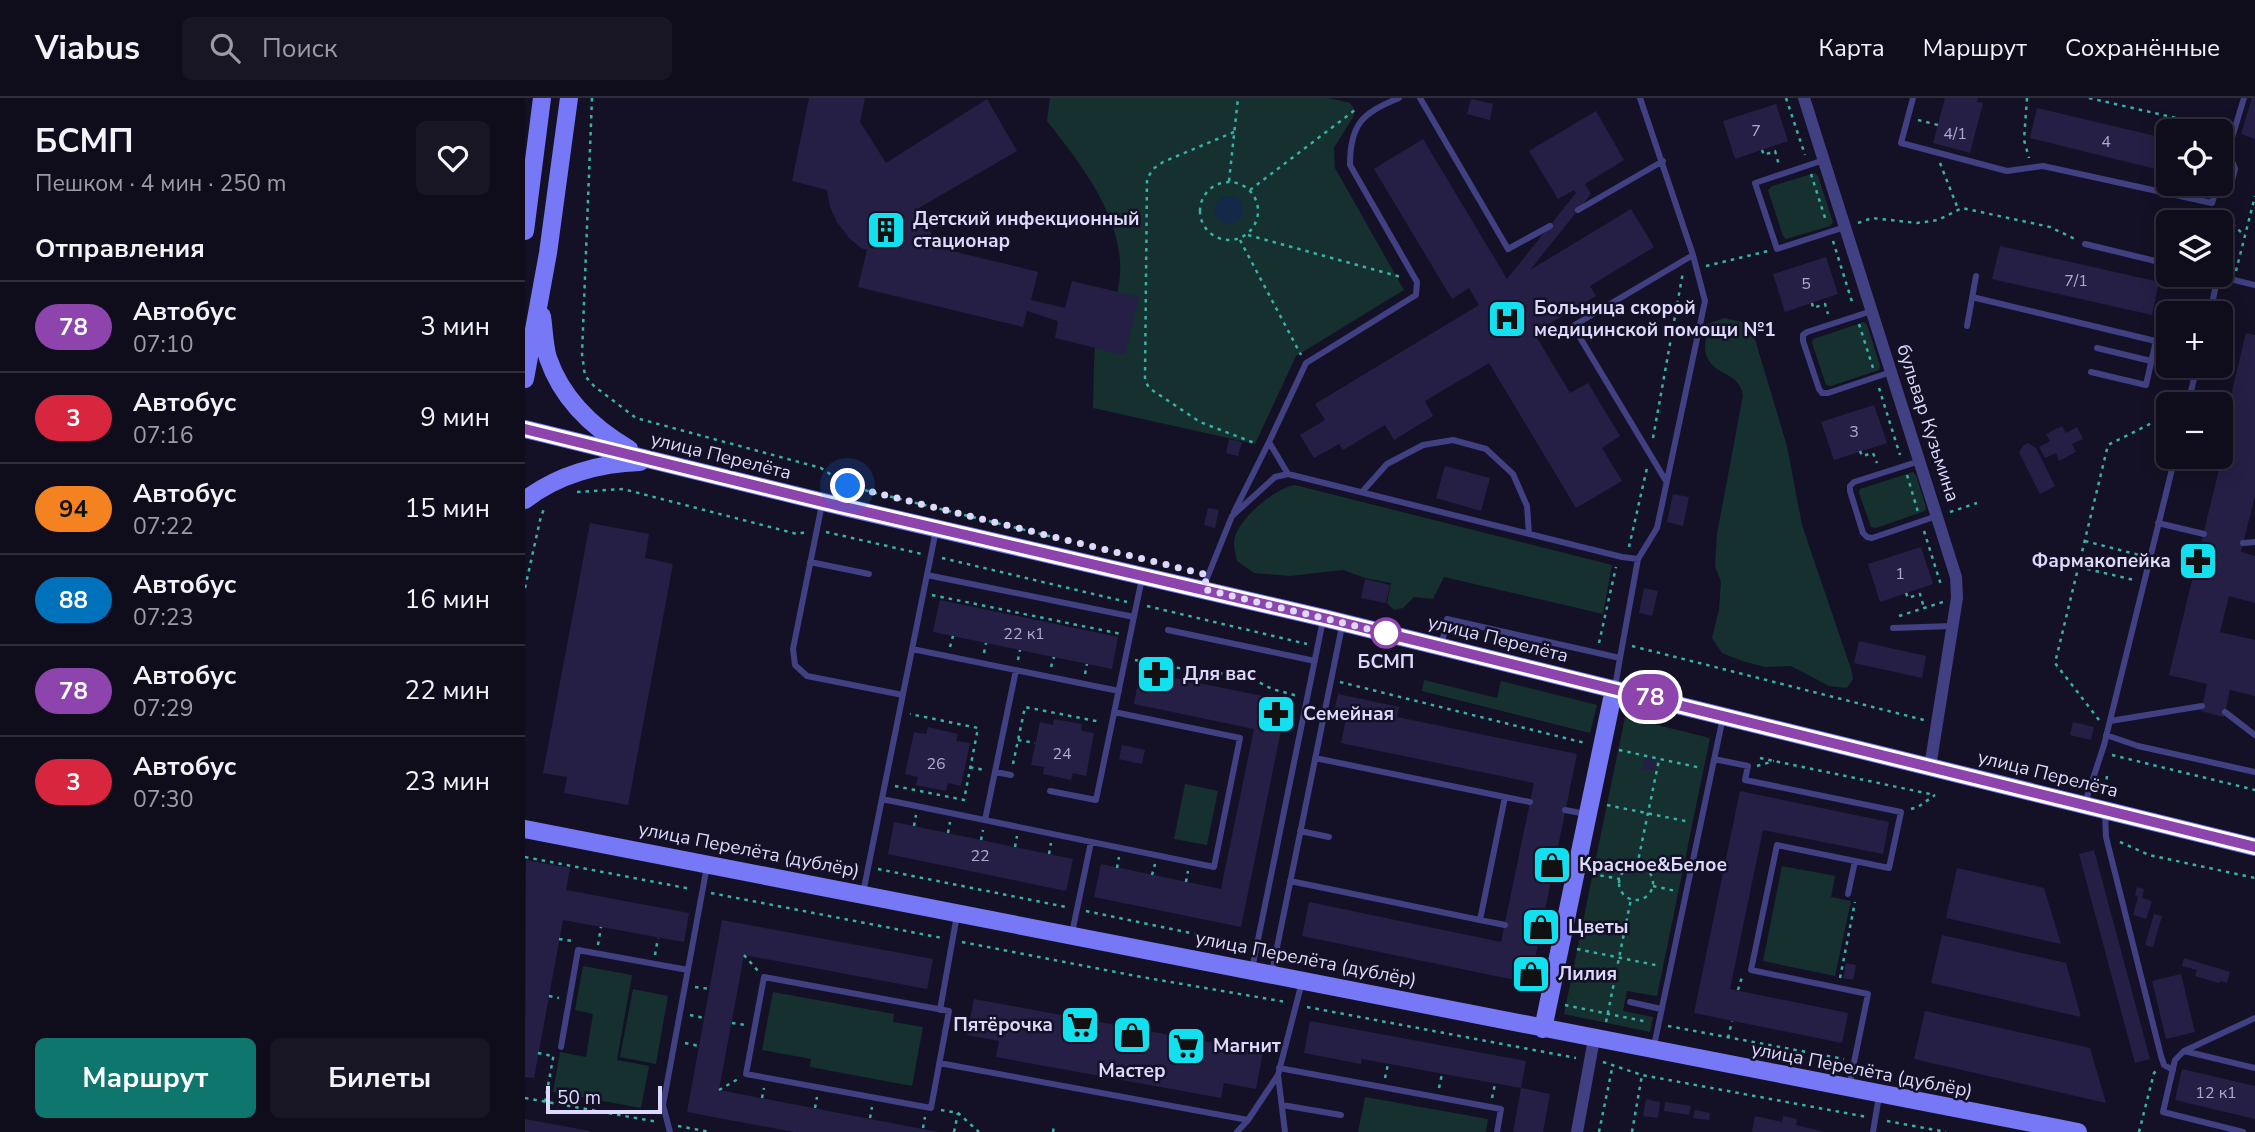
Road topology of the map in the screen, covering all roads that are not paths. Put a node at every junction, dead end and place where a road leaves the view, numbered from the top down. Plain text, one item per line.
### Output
1 (542, 98) edge
2 (569, 98) edge
3 (1399, 98) edge
4 (1420, 98) edge
5 (1640, 98) edge
6 (1804, 98) edge
7 (1913, 98) edge
8 (2244, 98) edge
9 (2233, 135) edge
10 (1824, 160) junction
11 (1663, 161) junction
12 (2156, 191) edge
13 (2180, 196) edge
14 (2214, 196) edge
15 (1578, 210) dead end
16 (1550, 226) dead end
17 (525, 227) edge
18 (1845, 227) junction
19 (2085, 244) road end
20 (1693, 255) junction
21 (2156, 261) edge
22 (1976, 276) dead end
23 (2233, 280) edge
24 (2255, 285) edge
25 (1972, 297) junction
26 (540, 302) junction
27 (1872, 311) junction
28 (1967, 326) dead end
29 (2156, 341) joint
30 (2097, 348) dead end
31 (2151, 361) junction
32 (1891, 372) junction
33 (2091, 372) dead end
34 (525, 379) edge
35 (525, 429) edge
36 (1268, 444) junction
37 (655, 461) junction
38 (1920, 461) junction
39 (2172, 469) edge
40 (1289, 474) junction
41 (1666, 481) junction
42 (1362, 492) junction
43 (525, 500) edge
44 (823, 502) junction
45 (1942, 514) junction
46 (1232, 516) junction
47 (2158, 523) junction
48 (937, 528) junction
49 (1529, 534) junction
50 (2203, 534) dead end
51 (2255, 542) edge
52 (2243, 544) dead end
53 (1638, 559) junction
54 (810, 562) junction
55 (869, 573) dead end
56 (927, 575) junction
57 (1142, 576) junction
58 (1203, 589) junction
59 (1133, 617) junction
60 (1324, 618) junction
61 (1343, 623) junction
62 (1952, 626) junction
63 (1893, 628) road end
64 (1168, 630) dead end
65 (1441, 647) junction
66 (912, 649) junction
67 (1619, 658) junction
68 (1315, 661) junction
69 (1017, 666) junction
70 (1614, 688) junction
71 (1119, 691) junction
72 (903, 695) junction
73 (2202, 706) dead end
74 (1114, 712) junction
75 (2225, 712) dead end
76 (1723, 715) junction
77 (2110, 721) junction
78 (2107, 733) junction
79 (2255, 735) edge
80 (1315, 758) junction
81 (1714, 759) junction
82 (1930, 767) junction
83 (995, 772) junction
84 (2255, 772) edge
85 (1011, 775) road end
86 (1050, 790) dead end
87 (1505, 797) junction
88 (882, 799) junction
89 (1530, 802) dead end
90 (2084, 805) junction
91 (1589, 808) junction
92 (1565, 810) dead end
93 (2104, 810) junction
94 (984, 824) junction
95 (525, 829) edge
96 (1300, 831) junction
97 (1329, 837) dead end
98 (1091, 842) junction
99 (2254, 845) edge
100 (1855, 861) junction
101 (707, 864) junction
102 (1290, 881) junction
103 (863, 894) junction
104 (1848, 894) dead end
105 (958, 912) junction
106 (1480, 920) junction
107 (1505, 925) dead end
108 (1540, 932) dead end
109 (1072, 935) junction
110 (1561, 941) junction
111 (688, 970) junction
112 (1252, 970) junction
113 (1271, 974) junction
114 (1303, 980) junction
115 (1630, 1002) dead end
116 (1661, 1009) junction
117 (940, 1010) junction
118 (2255, 1018) edge
119 (1543, 1028) junction
120 (1594, 1039) junction
121 (558, 1046) road end
122 (1653, 1050) junction
123 (2184, 1051) junction
124 (939, 1063) junction
125 (2255, 1068) edge
126 (2173, 1070) junction
127 (1278, 1072) junction
128 (1849, 1088) junction
129 (1880, 1095) junction
130 (1282, 1105) junction
131 (1341, 1115) dead end
132 (1248, 1120) junction
133 (2004, 1126) edge
134 (669, 1128) edge
135 (1237, 1132) edge
136 (1246, 1132) edge
137 (1285, 1132) edge
138 (1497, 1132) edge
139 (1577, 1132) edge
140 (1873, 1132) edge
141 (2078, 1132) edge
142 (2243, 1132) edge

1 - 17 main road
2 - 26 main road
3 - 36 lane
4 - 16 lane
5 - 11 lane
6 - 10 street, бульвар Кузьмина
7 - 12 lane
8 - 9 lane
10 - 18 street, бульвар Кузьмина
10 - 18 lane
11 - 15 lane
11 - 20 lane
13 - 14 lane
18 - 27 street, бульвар Кузьмина
19 - 21 lane
20 - 41 lane
20 - 41 lane
22 - 25 lane
23 - 24 lane
25 - 28 lane
25 - 29 lane
26 - 34 main road
26 - 37 main road
27 - 32 street, бульвар Кузьмина
27 - 32 lane
29 - 31 lane
30 - 31 lane
31 - 33 lane
32 - 38 street, бульвар Кузьмина
35 - 37 main road, улица Перелёта
36 - 40 lane
36 - 46 lane
37 - 43 main road
37 - 44 main road, улица Перелёта
38 - 45 street, бульвар Кузьмина
38 - 45 lane
39 - 47 lane
40 - 42 lane
40 - 46 lane
41 - 53 lane
42 - 49 lane
42 - 49 lane
44 - 48 main road, улица Перелёта
44 - 54 lane
45 - 62 street, бульвар Кузьмина
46 - 58 lane
47 - 50 lane
47 - 77 lane
48 - 56 lane
48 - 57 main road, улица Перелёта
49 - 53 lane
51 - 52 lane
53 - 67 lane
54 - 55 lane
54 - 72 lane
56 - 59 lane
56 - 66 lane
57 - 58 main road, улица Перелёта
57 - 59 lane
58 - 60 main road, улица Перелёта
59 - 71 lane
60 - 61 main road, улица Перелёта
60 - 68 lane
61 - 65 main road, улица Перелёта
61 - 80 lane
62 - 63 lane
62 - 82 street, бульвар Кузьмина
64 - 68 lane
65 - 67 lane
65 - 70 main road, улица Перелёта
66 - 69 lane
66 - 72 lane
67 - 70 lane
68 - 112 lane
69 - 71 lane
69 - 83 lane
70 - 76 main road, улица Перелёта
70 - 91 main road
71 - 74 lane
72 - 88 lane
73 - 77 lane
74 - 86 lane
74 - 98 lane
75 - 79 lane
76 - 81 lane
76 - 82 main road, улица Перелёта
77 - 78 lane
78 - 84 lane
78 - 90 lane
80 - 87 lane
80 - 96 lane
81 - 100 lane
81 - 116 lane
82 - 90 main road, улица Перелёта
83 - 85 lane
83 - 94 lane
87 - 89 lane
87 - 106 lane
88 - 94 lane
88 - 103 lane
90 - 93 main road, улица Перелёта
91 - 92 lane
91 - 110 main road
93 - 99 main road, улица Перелёта
93 - 126 lane
94 - 98 lane
95 - 101 main road, улица Перелёта (дублёр)
96 - 97 lane
96 - 102 lane
98 - 109 lane
100 - 104 lane
100 - 128 lane
101 - 103 main road, улица Перелёта (дублёр)
101 - 111 lane
102 - 106 lane
102 - 113 lane
103 - 105 main road, улица Перелёта (дублёр)
105 - 109 main road, улица Перелёта (дублёр)
105 - 117 lane
106 - 107 lane
108 - 110 lane
109 - 112 main road, улица Перелёта (дублёр)
110 - 119 main road
111 - 121 lane
111 - 134 lane
112 - 113 main road, улица Перелёта (дублёр)
113 - 114 main road, улица Перелёта (дублёр)
114 - 119 main road, улица Перелёта (дублёр)
114 - 127 lane
115 - 116 lane
116 - 122 lane
117 - 124 lane
117 - 124 lane
118 - 123 lane
119 - 120 main road, улица Перелёта (дублёр)
120 - 122 main road, улица Перелёта (дублёр)
120 - 139 street
122 - 128 main road, улица Перелёта (дублёр)
123 - 125 lane
123 - 126 lane
124 - 132 lane
126 - 142 lane
127 - 130 lane
127 - 132 lane
127 - 138 lane
128 - 129 main road, улица Перелёта (дублёр)
129 - 133 main road, улица Перелёта (дублёр)
129 - 140 lane
130 - 131 lane
130 - 137 lane
132 - 135 lane
132 - 136 lane
133 - 141 main road, улица Перелёта (дублёр)

